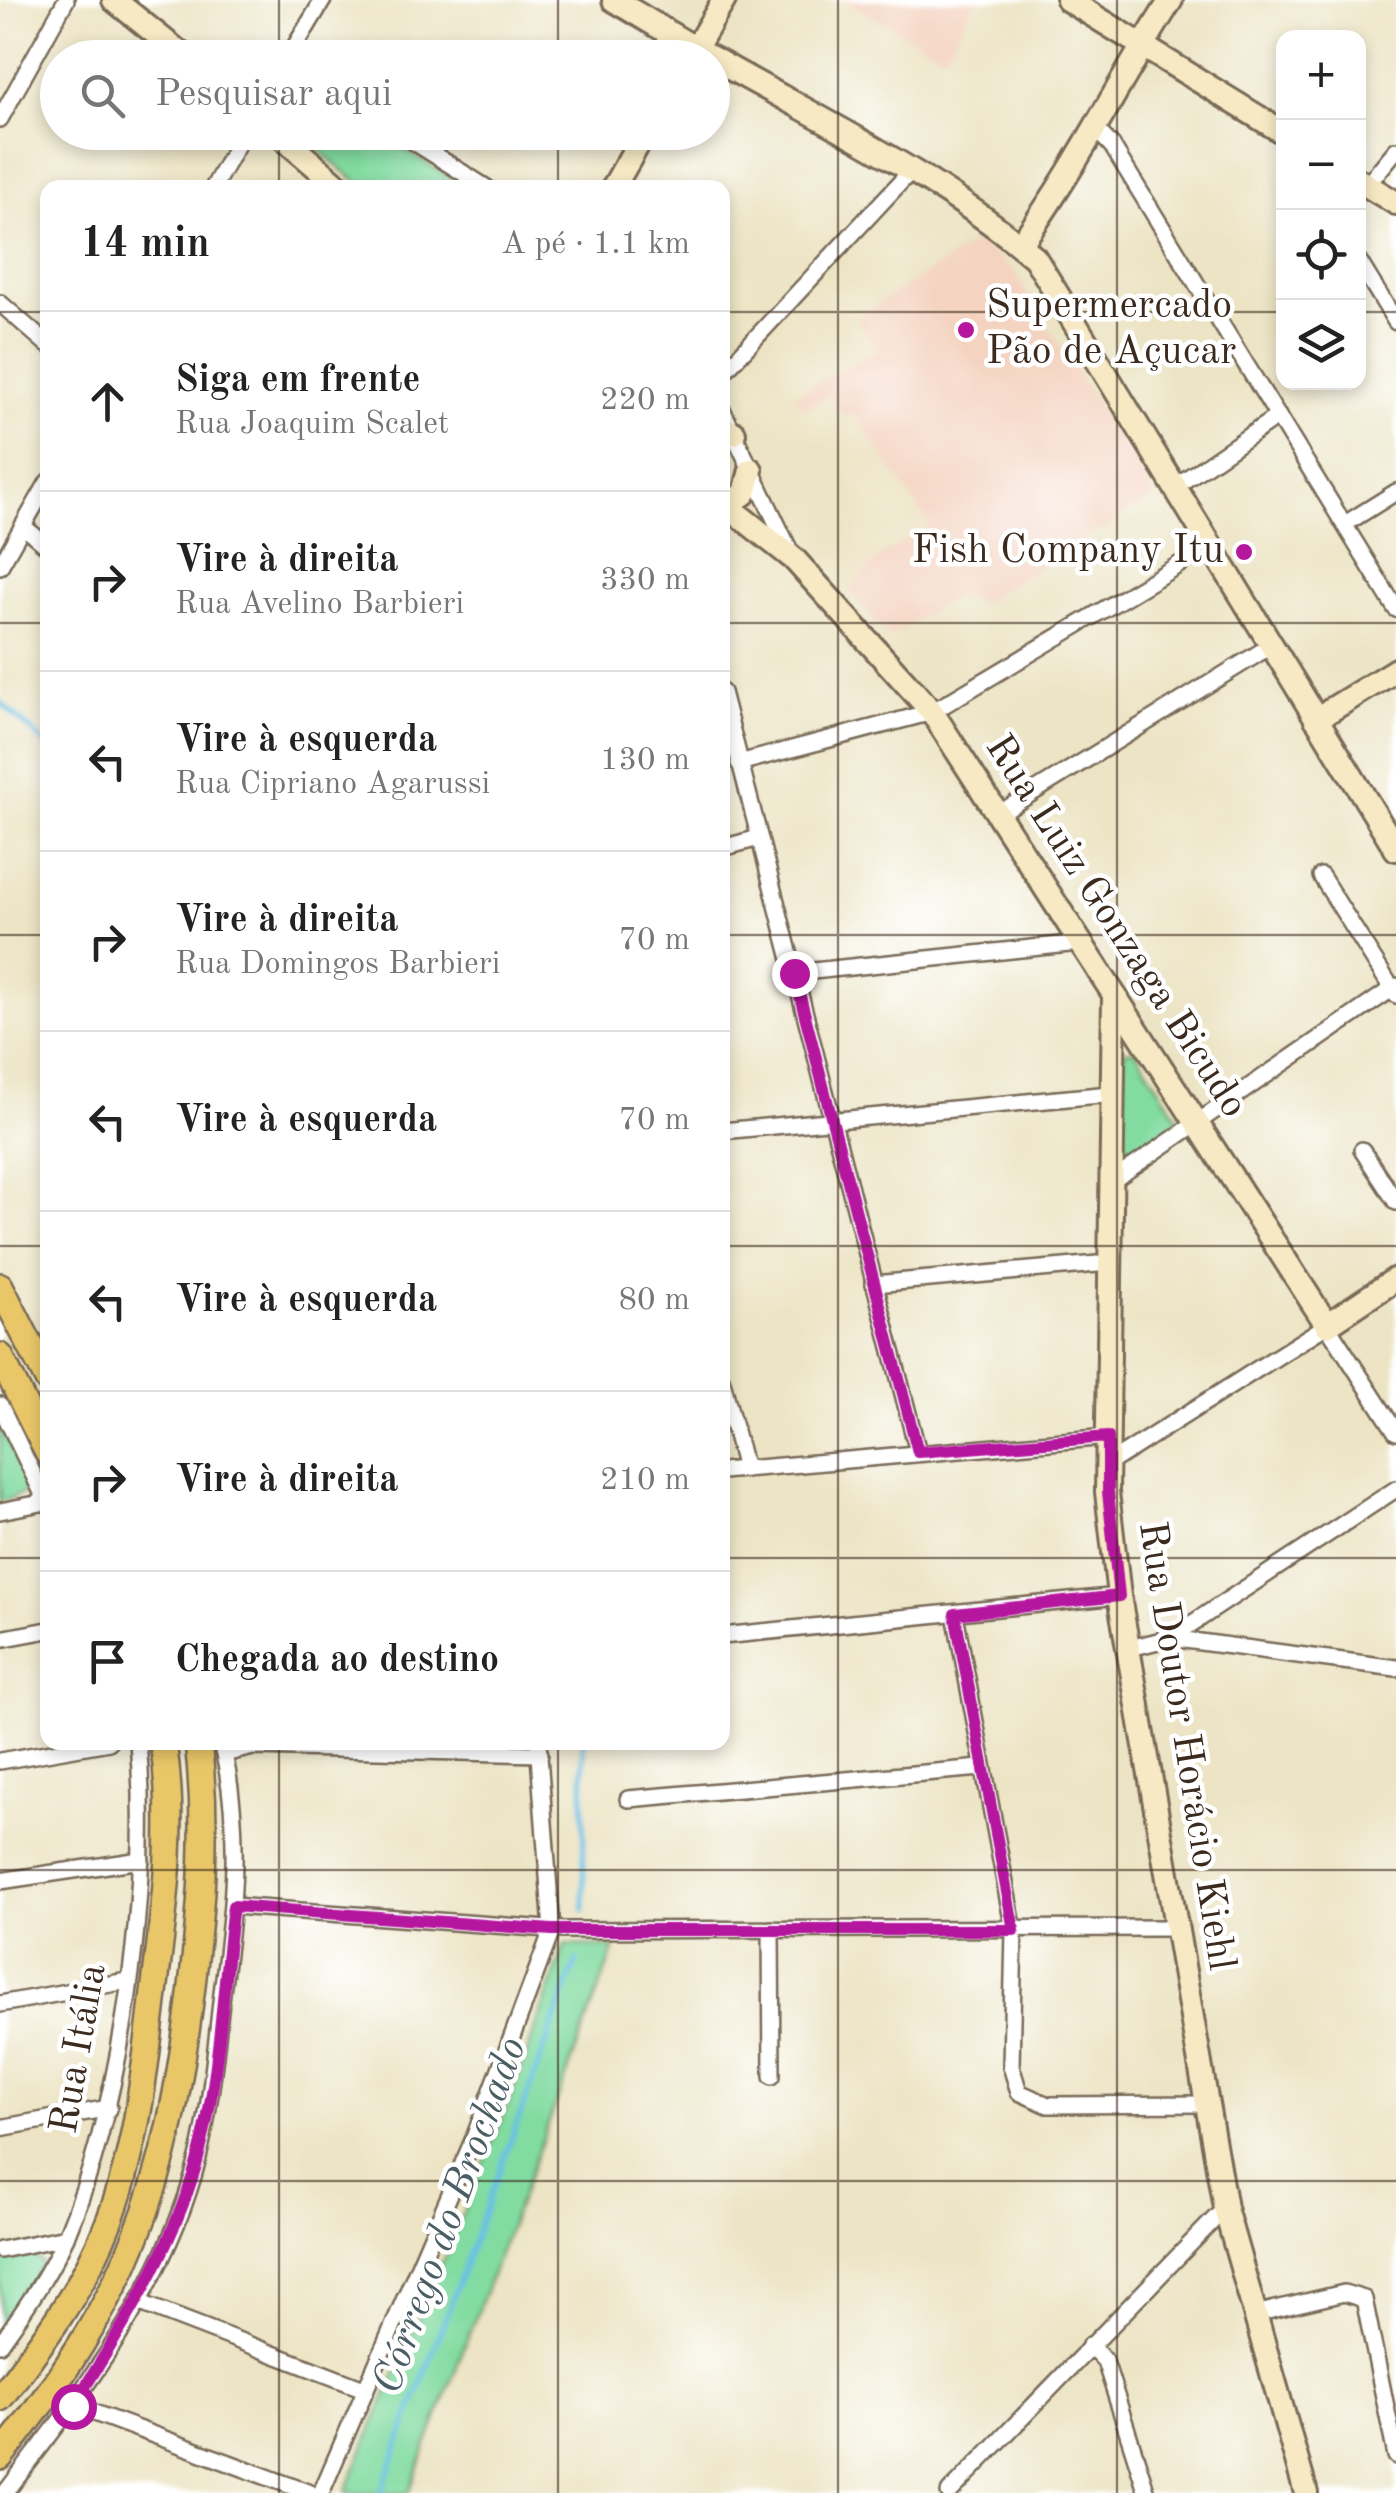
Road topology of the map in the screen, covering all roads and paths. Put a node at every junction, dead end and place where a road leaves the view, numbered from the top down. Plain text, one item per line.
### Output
1 (66, 0) edge
2 (114, 0) edge
3 (323, 0) edge
4 (614, 0) edge
5 (724, 0) edge
6 (1068, 0) edge
7 (1171, 0) edge
8 (44, 40) edge
9 (164, 40) edge
10 (299, 40) edge
11 (678, 40) edge
12 (708, 40) edge
13 (1142, 44) junction
14 (40, 47) edge
15 (730, 71) edge
16 (0, 120) edge
17 (1094, 126) junction
18 (1276, 130) edge
19 (234, 150) edge
20 (297, 150) edge
21 (427, 150) edge
22 (635, 150) edge
23 (1396, 150) edge
24 (910, 172) junction
25 (1366, 179) edge
26 (217, 180) edge
27 (332, 180) edge
28 (474, 180) edge
29 (618, 180) edge
30 (1366, 184) edge
31 (1396, 203) edge
32 (1020, 245) junction
33 (1366, 273) edge
34 (0, 303) edge
35 (1396, 322) edge
36 (40, 338) edge
37 (730, 365) edge
38 (1278, 416) junction
39 (730, 433) edge
40 (752, 470) junction
41 (1176, 486) junction
42 (1396, 492) edge
43 (40, 496) edge
44 (730, 502) edge
45 (730, 511) edge
46 (1345, 524) junction
47 (23, 526) junction
48 (40, 540) edge
49 (1212, 545) junction
50 (794, 559) junction
51 (0, 566) edge
52 (1396, 609) edge
53 (1272, 645) junction
54 (1396, 670) edge
55 (932, 712) junction
56 (1316, 718) junction
57 (730, 724) edge
58 (740, 764) junction
59 (998, 814) junction
60 (759, 838) junction
61 (730, 846) edge
62 (1396, 850) edge
63 (1320, 876) dead end
64 (1079, 943) junction
65 (794, 973) junction
66 (1395, 990) edge
67 (1114, 996) junction
68 (1110, 1094) junction
69 (832, 1120) junction
70 (1197, 1123) junction
71 (730, 1130) edge
72 (1109, 1147) junction
73 (1362, 1150) dead end
74 (1138, 1163) junction
75 (1109, 1184) junction
76 (1396, 1202) edge
77 (1109, 1263) junction
78 (1396, 1280) edge
79 (874, 1284) junction
80 (0, 1286) edge
81 (1327, 1324) junction
82 (0, 1356) edge
83 (40, 1364) edge
84 (0, 1405) edge
85 (730, 1411) edge
86 (1396, 1432) edge
87 (40, 1437) edge
88 (1108, 1437) junction
89 (918, 1452) junction
90 (1108, 1464) junction
91 (745, 1468) junction
92 (730, 1470) edge
93 (40, 1488) edge
94 (1396, 1489) edge
95 (40, 1504) edge
96 (0, 1510) edge
97 (1119, 1596) junction
98 (955, 1614) junction
99 (40, 1632) edge
100 (730, 1635) edge
101 (1170, 1638) junction
102 (0, 1639) edge
103 (1126, 1650) junction
104 (1395, 1673) edge
105 (65, 1750) edge
106 (139, 1750) edge
107 (164, 1750) edge
108 (199, 1750) edge
109 (222, 1750) edge
110 (539, 1750) edge
111 (0, 1762) edge
112 (981, 1768) junction
113 (628, 1799) dead end
114 (141, 1860) junction
115 (0, 1881) edge
116 (233, 1906) junction
117 (1174, 1928) junction
118 (552, 1930) junction
119 (771, 1930) junction
120 (1014, 1930) junction
121 (127, 1981) junction
122 (0, 2004) edge
123 (772, 2076) dead end
124 (1206, 2104) junction
125 (109, 2108) junction
126 (0, 2128) edge
127 (1225, 2208) junction
128 (66, 2237) junction
129 (0, 2250) edge
130 (138, 2302) junction
131 (1254, 2314) junction
132 (0, 2344) edge
133 (1090, 2346) junction
134 (364, 2389) junction
135 (0, 2398) edge
136 (73, 2406) junction
137 (1396, 2456) edge
138 (0, 2457) edge
139 (5, 2493) edge
140 (310, 2493) edge
141 (320, 2493) edge
142 (950, 2493) edge
143 (1147, 2493) edge
144 (1306, 2493) edge

1 - 8 street
2 - 9 street
3 - 10 street
4 - 11 street
5 - 12 street
6 - 13 street
7 - 13 street
13 - 17 street
13 - 18 street
14 - 16 street
15 - 24 street
17 - 32 street
17 - 38 street
19 - 26 street
20 - 27 street
21 - 28 street
22 - 29 street
23 - 25 street
24 - 32 street
24 - 37 street
30 - 31 street
32 - 41 street
33 - 35 street
34 - 36 street
38 - 41 street
38 - 46 street
39 - 40 street
40 - 44 street
40 - 50 street
41 - 49 street
42 - 46 street
43 - 47 street
45 - 50 street, Rua Luiz Gonzaga Bicudo
46 - 52 street
47 - 48 street
47 - 51 street
49 - 53 street
49 - 55 street
50 - 55 street, Rua Luiz Gonzaga Bicudo
53 - 56 street
53 - 59 street
54 - 56 street
55 - 58 street
55 - 59 street, Rua Luiz Gonzaga Bicudo
56 - 62 street
57 - 58 street
58 - 60 street
59 - 64 street, Rua Luiz Gonzaga Bicudo
60 - 61 street
60 - 65 street
63 - 66 street
64 - 65 street
64 - 67 street, Rua Luiz Gonzaga Bicudo
65 - 69 street
66 - 70 street
67 - 68 street, Rua Doutor Horácio Kiehl
67 - 70 street, Rua Luiz Gonzaga Bicudo
68 - 69 street
68 - 72 street, Rua Doutor Horácio Kiehl
69 - 71 street
69 - 79 street
70 - 74 street
70 - 81 street, Rua Luiz Gonzaga Bicudo
72 - 74 street
72 - 75 street, Rua Doutor Horácio Kiehl
73 - 76 street
74 - 75 street
75 - 77 street, Rua Doutor Horácio Kiehl
77 - 79 street
77 - 88 street, Rua Doutor Horácio Kiehl
78 - 81 street
79 - 89 street
80 - 83 main road
81 - 86 street, Rua Luiz Gonzaga Bicudo
81 - 90 street
82 - 87 main road
84 - 93 street
85 - 91 street
88 - 89 street
88 - 90 street, Rua Doutor Horácio Kiehl
89 - 91 street
90 - 97 street, Rua Doutor Horácio Kiehl
91 - 92 street
94 - 101 street
95 - 96 street
97 - 98 street
97 - 103 street, Rua Doutor Horácio Kiehl
98 - 100 street
98 - 112 street
99 - 102 street
101 - 103 street
101 - 104 street
103 - 117 street, Rua Doutor Horácio Kiehl
105 - 111 street
106 - 114 street, Rua Itália
107 - 135 main road
108 - 138 main road
109 - 116 street
110 - 118 street
112 - 113 street
112 - 120 street
114 - 115 street
114 - 121 street, Rua Itália
116 - 118 street
116 - 130 street
117 - 120 street
117 - 124 street, Rua Doutor Horácio Kiehl
118 - 119 street
118 - 134 street
119 - 120 street
119 - 123 street
120 - 124 street
121 - 122 street
121 - 125 street, Rua Itália
124 - 127 street, Rua Doutor Horácio Kiehl
125 - 126 street
125 - 128 street, Rua Itália
127 - 131 street, Rua Doutor Horácio Kiehl
127 - 133 street
128 - 129 street
128 - 132 street, Rua Itália
130 - 134 street
130 - 136 street
131 - 137 street
131 - 144 street, Rua Doutor Horácio Kiehl
133 - 142 street
133 - 143 street
134 - 141 street
136 - 139 street
136 - 140 street

